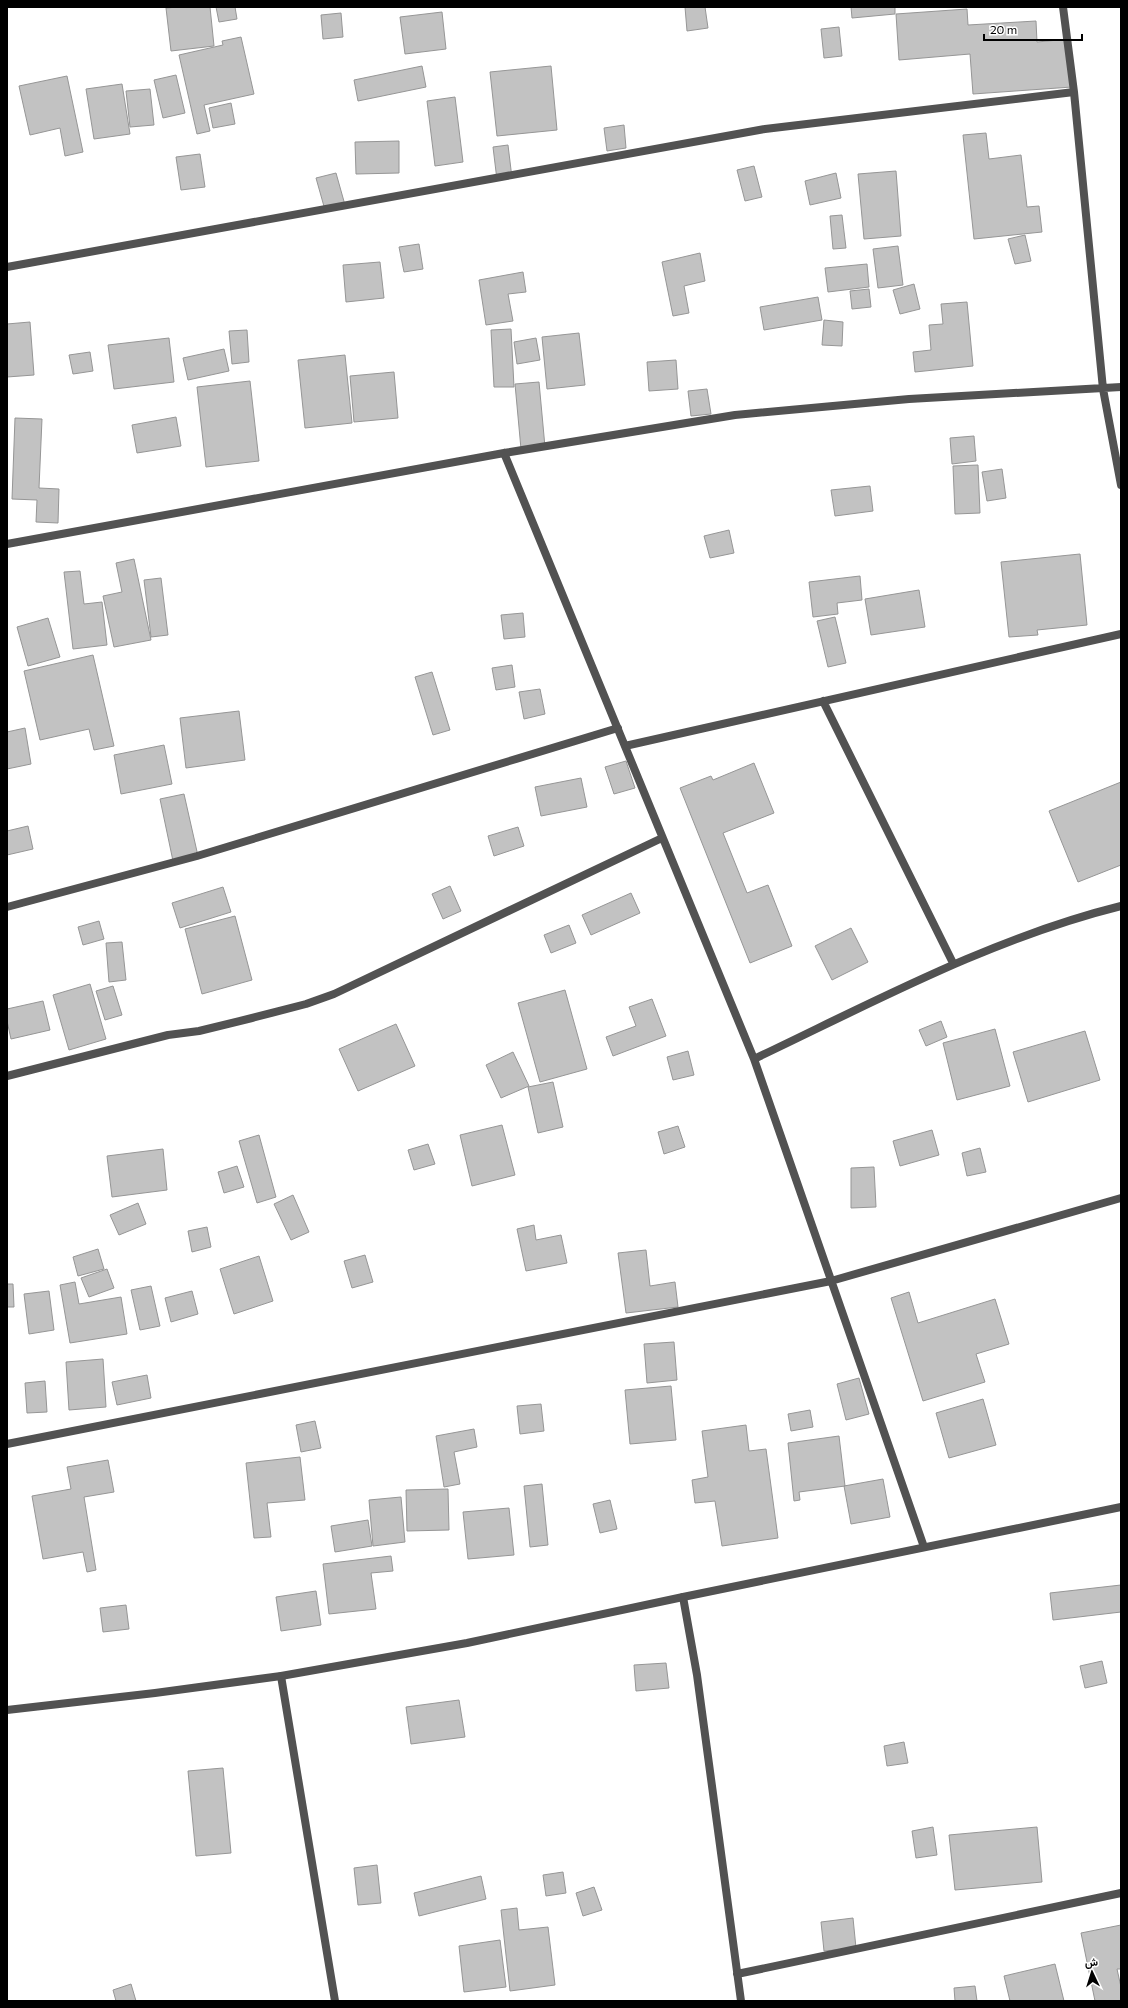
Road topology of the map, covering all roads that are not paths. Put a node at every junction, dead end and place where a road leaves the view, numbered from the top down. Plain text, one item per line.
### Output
1 (1063, 7) edge
2 (1074, 92) junction
3 (7, 267) edge
4 (1121, 387) edge
5 (1103, 389) junction
6 (504, 453) junction
7 (1121, 485) edge
8 (7, 544) edge
9 (1121, 634) edge
10 (823, 702) junction
11 (618, 728) junction
12 (625, 746) junction
13 (662, 838) junction
14 (1121, 906) edge
15 (7, 907) edge
16 (953, 964) junction
17 (754, 1059) junction
18 (7, 1076) edge
19 (1121, 1198) edge
20 (832, 1281) junction
21 (7, 1444) edge
22 (1121, 1509) edge
23 (924, 1547) junction
24 (683, 1596) junction
25 (281, 1676) junction
26 (7, 1710) edge
27 (1121, 1893) edge
28 (737, 1974) junction
29 (336, 2001) edge
30 (741, 2001) edge

1 - 2 street
2 - 3 street
2 - 5 street
4 - 5 street
5 - 6 street
5 - 7 street
6 - 8 street
6 - 11 street
9 - 10 street
10 - 12 street
10 - 16 street
11 - 12 street
11 - 15 street
12 - 13 street
13 - 17 street
13 - 18 street
14 - 16 street
16 - 17 street
17 - 20 street
19 - 20 street
20 - 21 street
20 - 23 street
22 - 23 street
23 - 24 street
24 - 25 street
24 - 28 street
25 - 26 street
25 - 29 street
27 - 28 street
28 - 30 street

